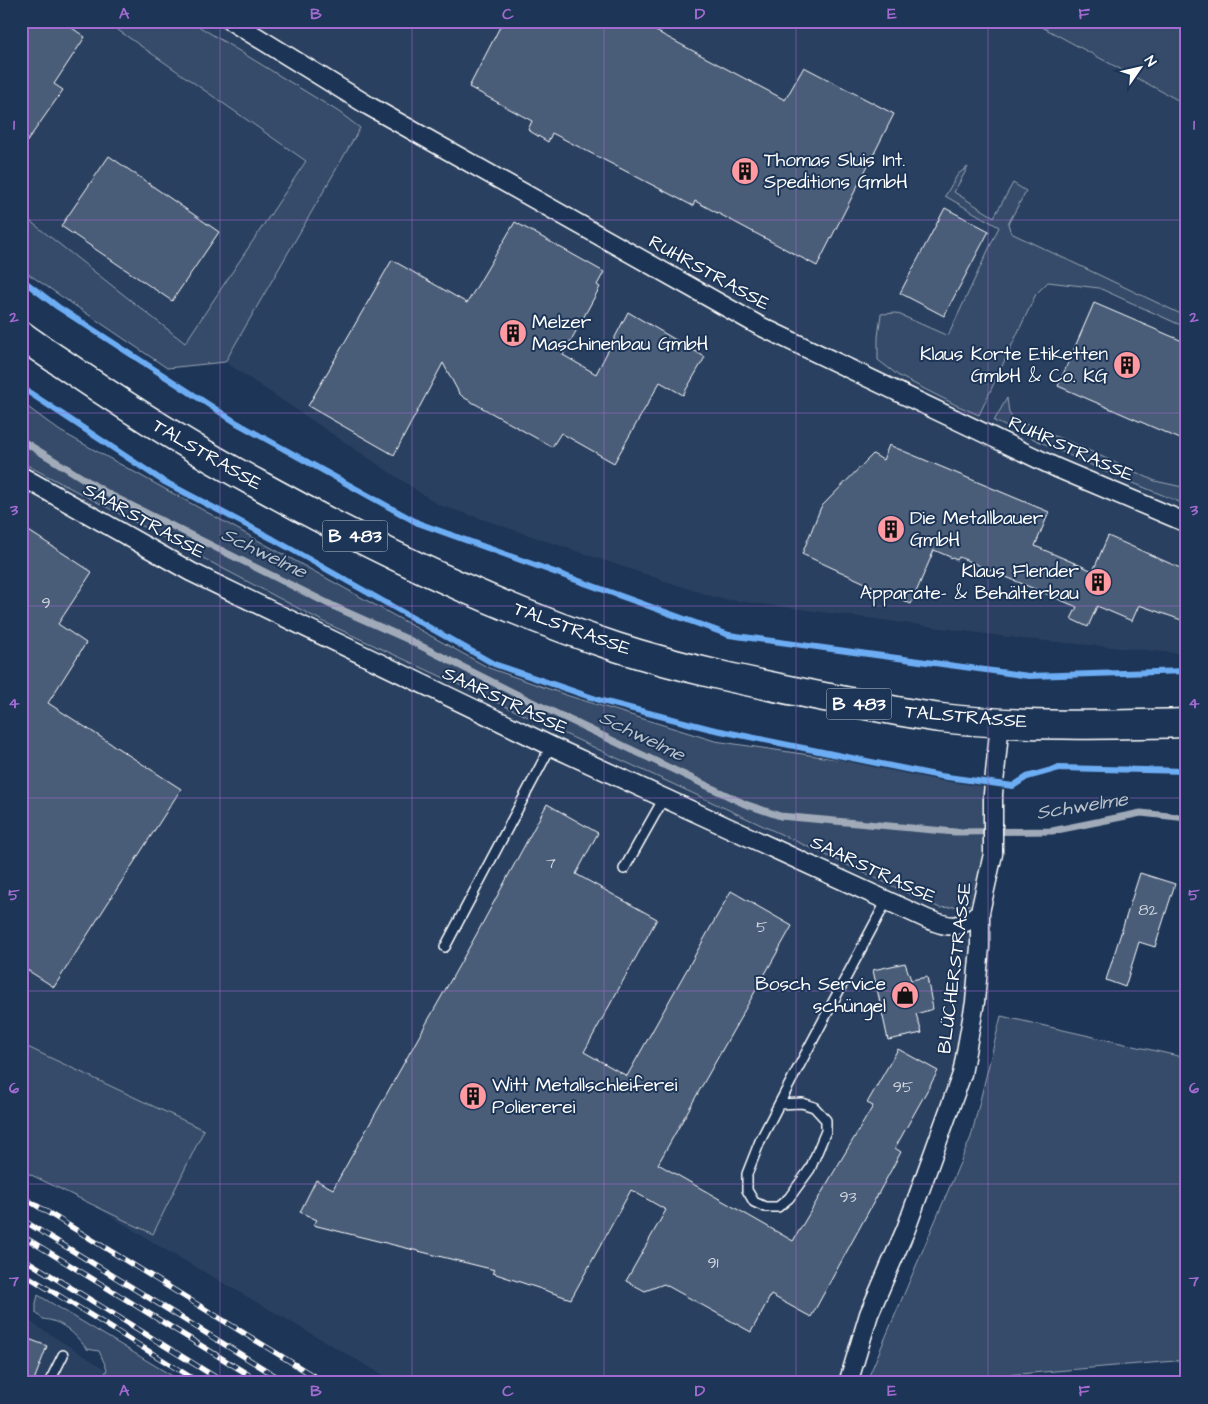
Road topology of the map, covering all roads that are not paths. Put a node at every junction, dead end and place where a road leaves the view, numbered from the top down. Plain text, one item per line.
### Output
1 (231, 21) edge
2 (21, 335) edge
3 (21, 476) edge
4 (1187, 523) edge
5 (1000, 722) junction
6 (1187, 723) edge
7 (551, 746) junction
8 (664, 798) junction
9 (624, 869) dead end
10 (887, 900) junction
11 (980, 912) junction
12 (445, 947) dead end
13 (779, 1104) junction
14 (63, 1355) dead end
15 (849, 1380) dead end
16 (49, 1383) edge

1 - 4 street, RUHRSTRASSE
2 - 5 main road, TALSTRASSE / B 483
3 - 7 street, SAARSTRASSE
5 - 6 main road, TALSTRASSE / B 483
5 - 11 street, BLÜCHERSTRASSE
7 - 8 street, SAARSTRASSE
7 - 12 lane
8 - 9 lane
8 - 10 street, SAARSTRASSE
10 - 11 street, SAARSTRASSE
10 - 13 lane
11 - 15 street, BLÜCHERSTRASSE
13 - 13 lane
14 - 16 lane

